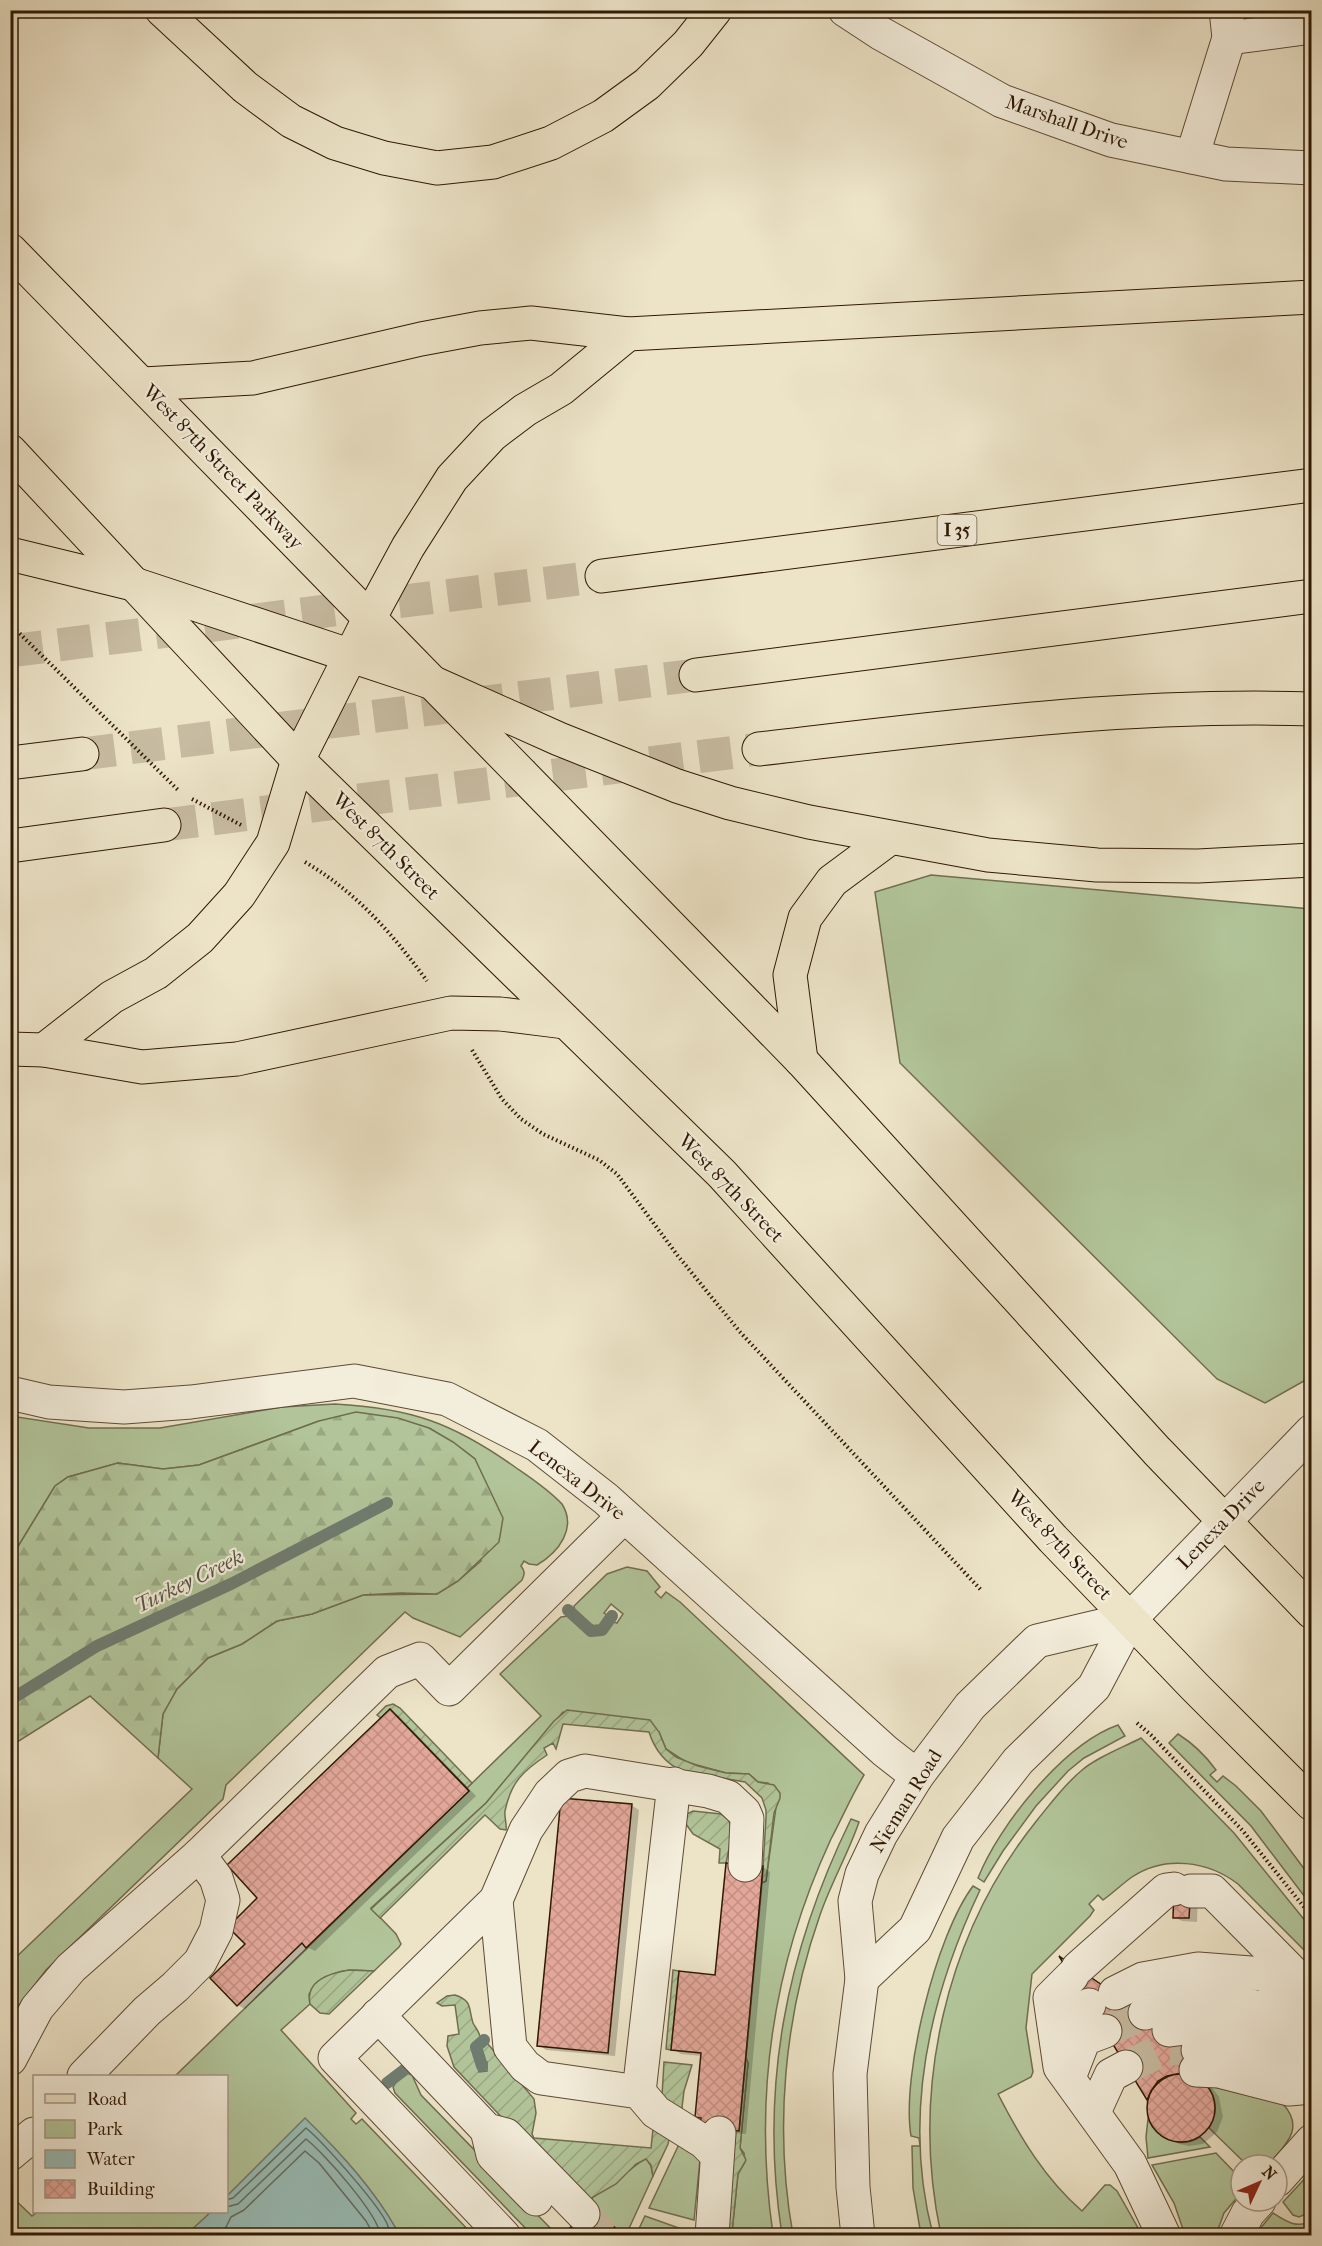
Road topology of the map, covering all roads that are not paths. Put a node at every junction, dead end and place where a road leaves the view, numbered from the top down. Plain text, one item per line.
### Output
1 (162, 10) edge
2 (715, 10) edge
3 (844, 10) edge
4 (1227, 24) edge
5 (1311, 27) edge
6 (1192, 157) junction
7 (1311, 168) edge
8 (10, 250) edge
9 (1311, 297) edge
10 (628, 334) junction
11 (143, 384) junction
12 (10, 451) edge
13 (1311, 485) edge
14 (10, 554) edge
15 (602, 576) tunnel mouth
16 (137, 585) junction
17 (1311, 596) edge
18 (369, 619) junction
19 (351, 656) junction
20 (696, 675) tunnel mouth
21 (435, 684) junction
22 (1311, 709) edge
23 (759, 749) tunnel mouth
24 (82, 754) tunnel mouth
25 (298, 760) junction
26 (10, 763) edge
27 (164, 825) tunnel mouth
28 (890, 838) junction
29 (10, 846) edge
30 (1311, 860) edge
31 (565, 1022) junction
32 (10, 1049) edge
33 (44, 1050) junction
34 (801, 1060) junction
35 (10, 1394) edge
36 (1311, 1431) edge
37 (624, 1516) junction
38 (1225, 1521) junction
39 (1311, 1612) edge
40 (1130, 1619) junction
41 (917, 1776) junction
42 (674, 1784) junction
43 (1311, 1804) edge
44 (199, 1855) junction
45 (745, 1864) dead end
46 (496, 1900) junction
47 (862, 1979) junction
48 (1311, 1992) edge
49 (1311, 2011) edge
50 (378, 2015) junction
51 (1311, 2031) edge
52 (1115, 2039) junction
53 (1311, 2048) edge
54 (10, 2059) edge
55 (1311, 2065) edge
56 (85, 2075) edge
57 (1311, 2086) edge
58 (639, 2092) junction
59 (1081, 2096) junction
60 (33, 2135) edge
61 (1311, 2141) edge
62 (10, 2154) edge
63 (1289, 2166) edge
64 (1248, 2213) edge
65 (575, 2222) tunnel mouth
66 (504, 2235) edge
67 (712, 2235) edge
68 (858, 2235) edge
69 (1164, 2235) edge
70 (1236, 2235) edge

1 - 2 main road
3 - 6 street, Marshall Drive
4 - 5 street
4 - 6 street
6 - 7 street, Marshall Drive
8 - 11 main road, West 87th Street Parkway
9 - 10 main road
10 - 11 main road
10 - 18 main road
11 - 18 main road, West 87th Street Parkway
12 - 16 main road
13 - 15 main road, I 35
14 - 16 main road
16 - 19 main road
16 - 25 main road, West 87th Street
17 - 20 main road
18 - 19 main road
18 - 21 main road, West 87th Street Parkway
19 - 21 main road
19 - 25 main road
21 - 28 main road
21 - 34 main road
22 - 23 main road
24 - 26 main road
25 - 31 main road, West 87th Street
25 - 33 main road
27 - 29 main road
28 - 30 main road
28 - 34 main road
31 - 33 main road
31 - 40 main road, West 87th Street
32 - 33 main road
34 - 38 main road
35 - 37 street, Lenexa Drive
36 - 38 street, Lenexa Drive
37 - 41 street, Lenexa Drive
37 - 44 street
38 - 39 main road
38 - 40 street, Lenexa Drive
40 - 41 street, Nieman Road
40 - 43 main road, West 87th Street
40 - 47 street, Lenexa Drive
41 - 47 street, Nieman Road
42 - 45 street
42 - 46 street
42 - 58 street
44 - 54 street
44 - 56 street
46 - 50 street
46 - 58 street
47 - 68 street, Nieman Road
48 - 59 street
49 - 52 street
50 - 65 street
50 - 66 street
51 - 53 street
52 - 59 street
52 - 59 street
52 - 59 street
55 - 57 street
58 - 67 street
59 - 69 street
60 - 62 street
61 - 63 street
64 - 70 street

